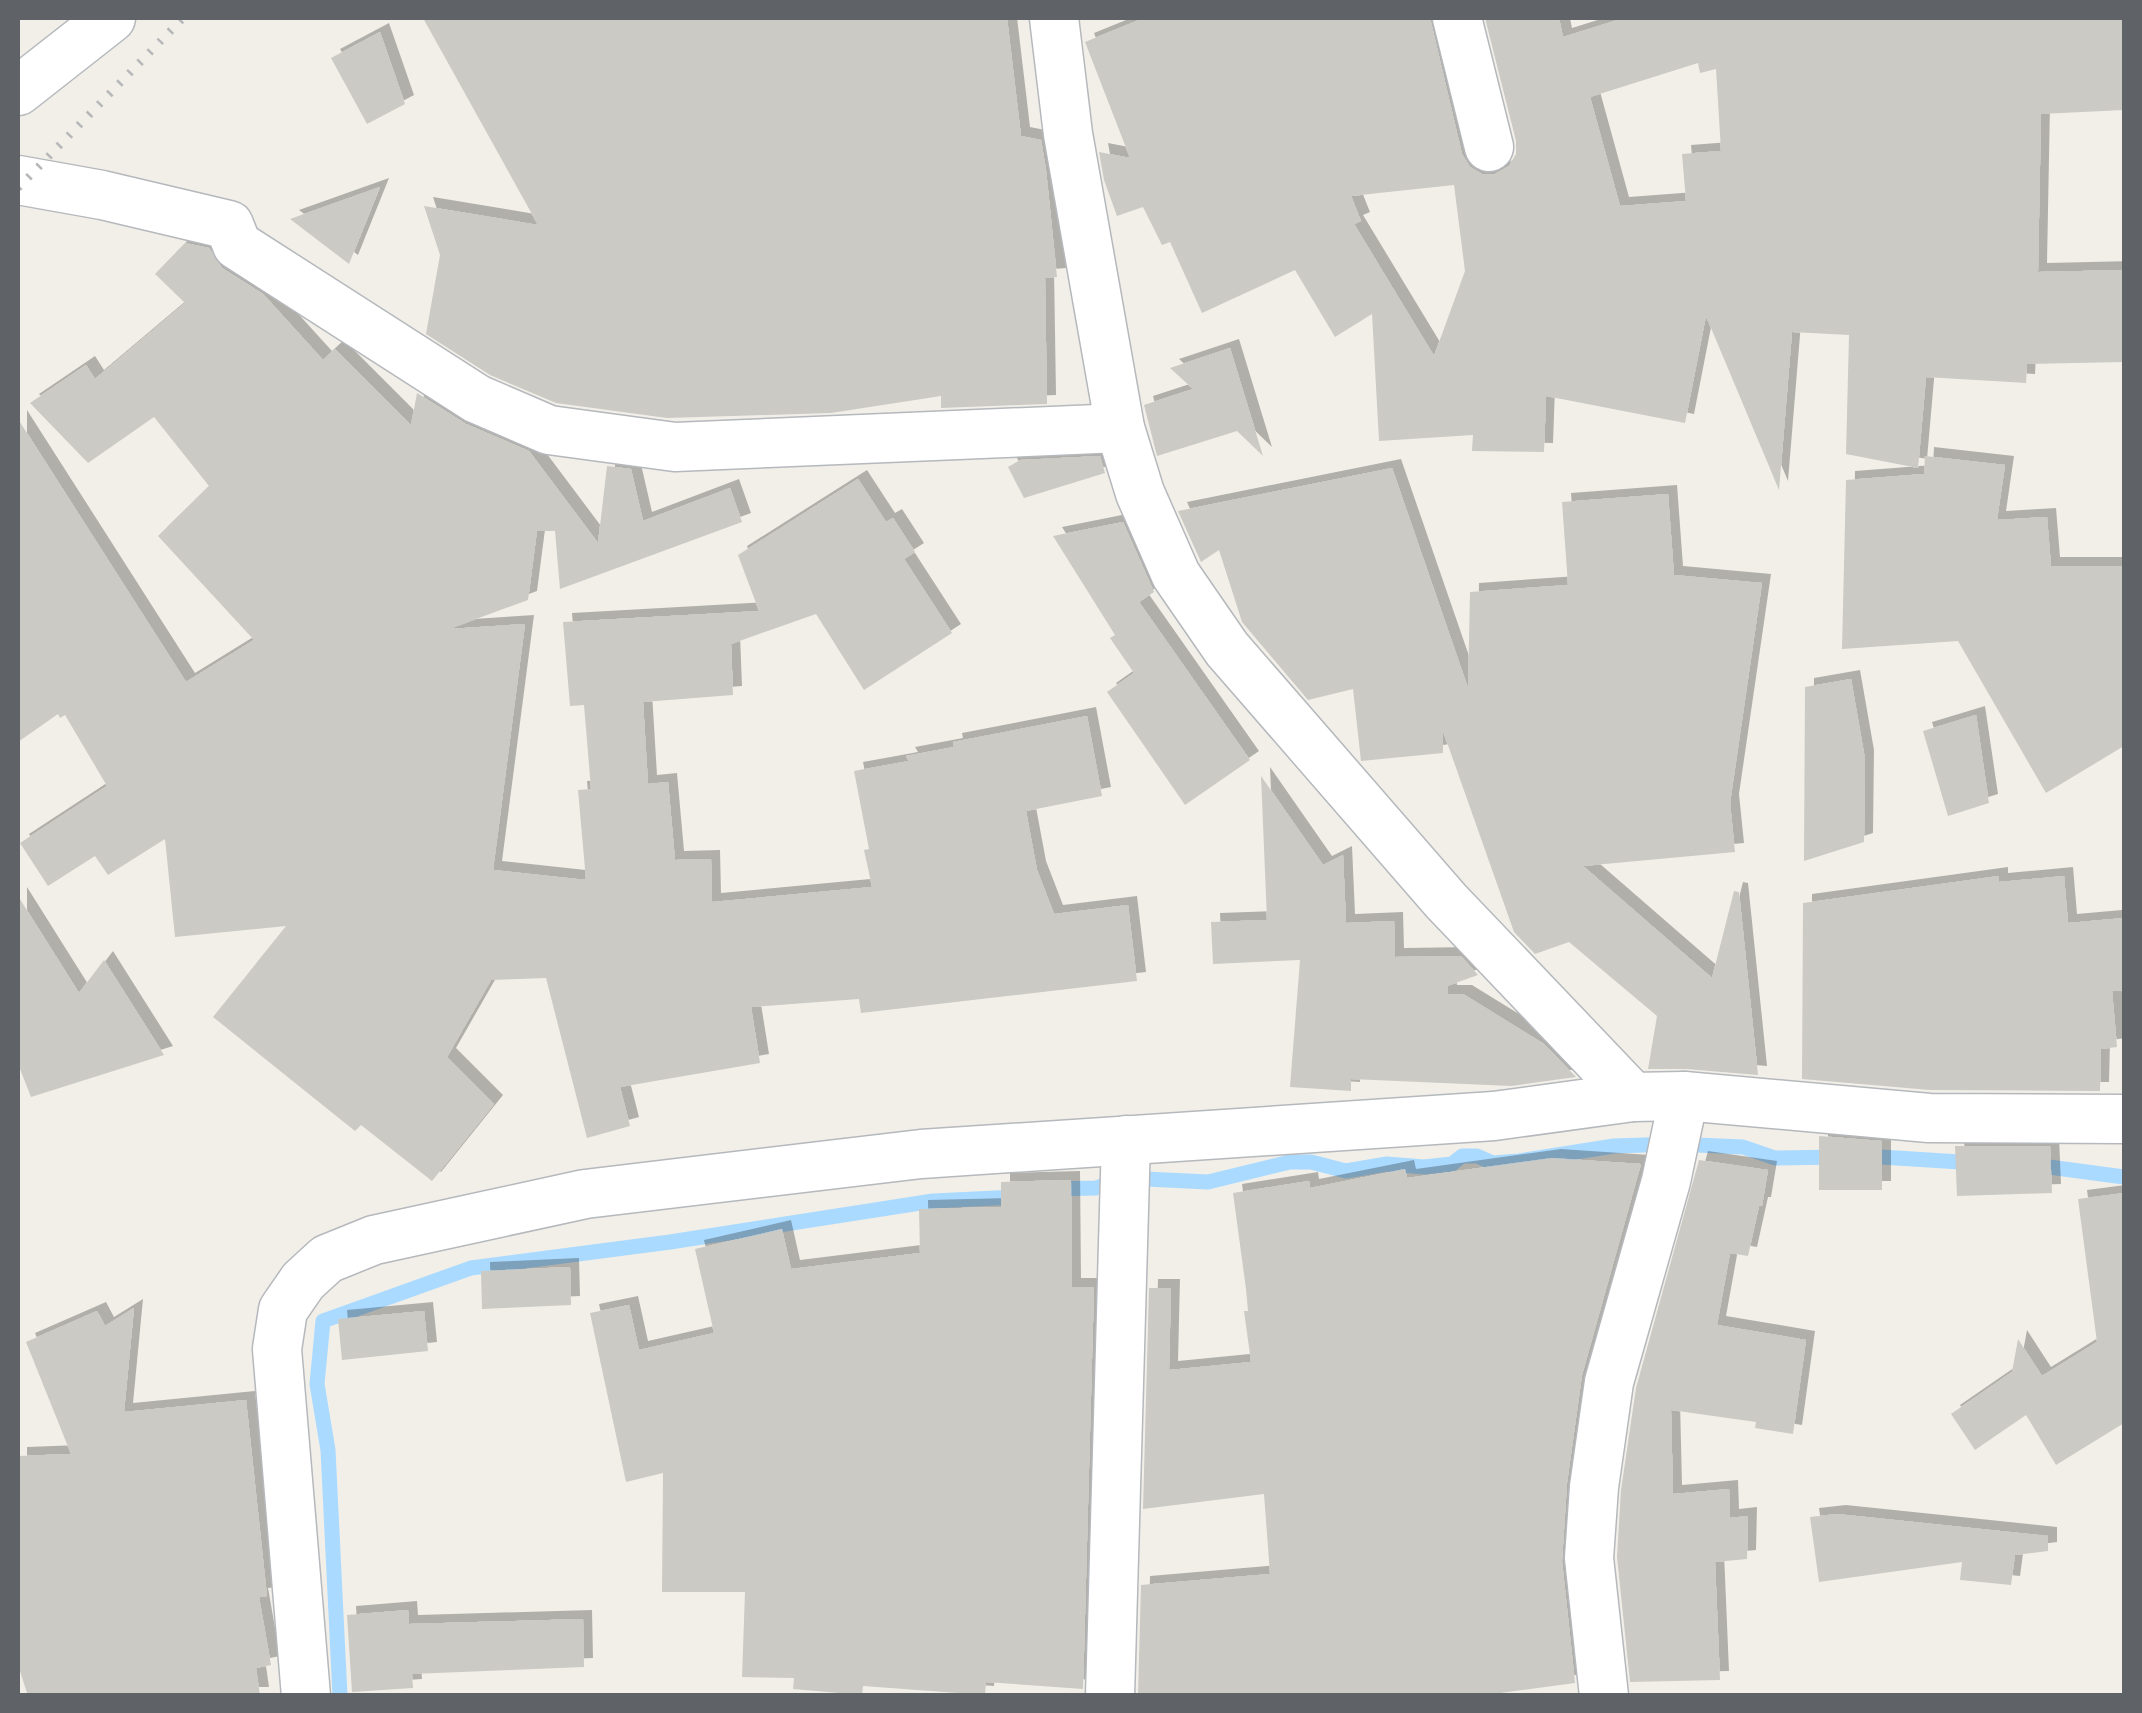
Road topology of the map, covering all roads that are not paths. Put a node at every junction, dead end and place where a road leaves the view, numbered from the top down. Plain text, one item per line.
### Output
1 (112, 18) edge
2 (1054, 18) edge
3 (1458, 18) edge
4 (18, 91) edge
5 (1488, 147) dead end
6 (18, 180) edge
7 (1120, 428) junction
8 (1633, 1096) junction
9 (1684, 1096) junction
10 (2124, 1119) edge
11 (1126, 1140) junction
12 (306, 1696) edge
13 (1110, 1696) edge
14 (1604, 1696) edge

1 - 4 street
2 - 7 street
3 - 5 street
6 - 7 street
7 - 8 street
8 - 9 street
8 - 11 street
9 - 10 street
9 - 14 street
11 - 12 street
11 - 13 street

